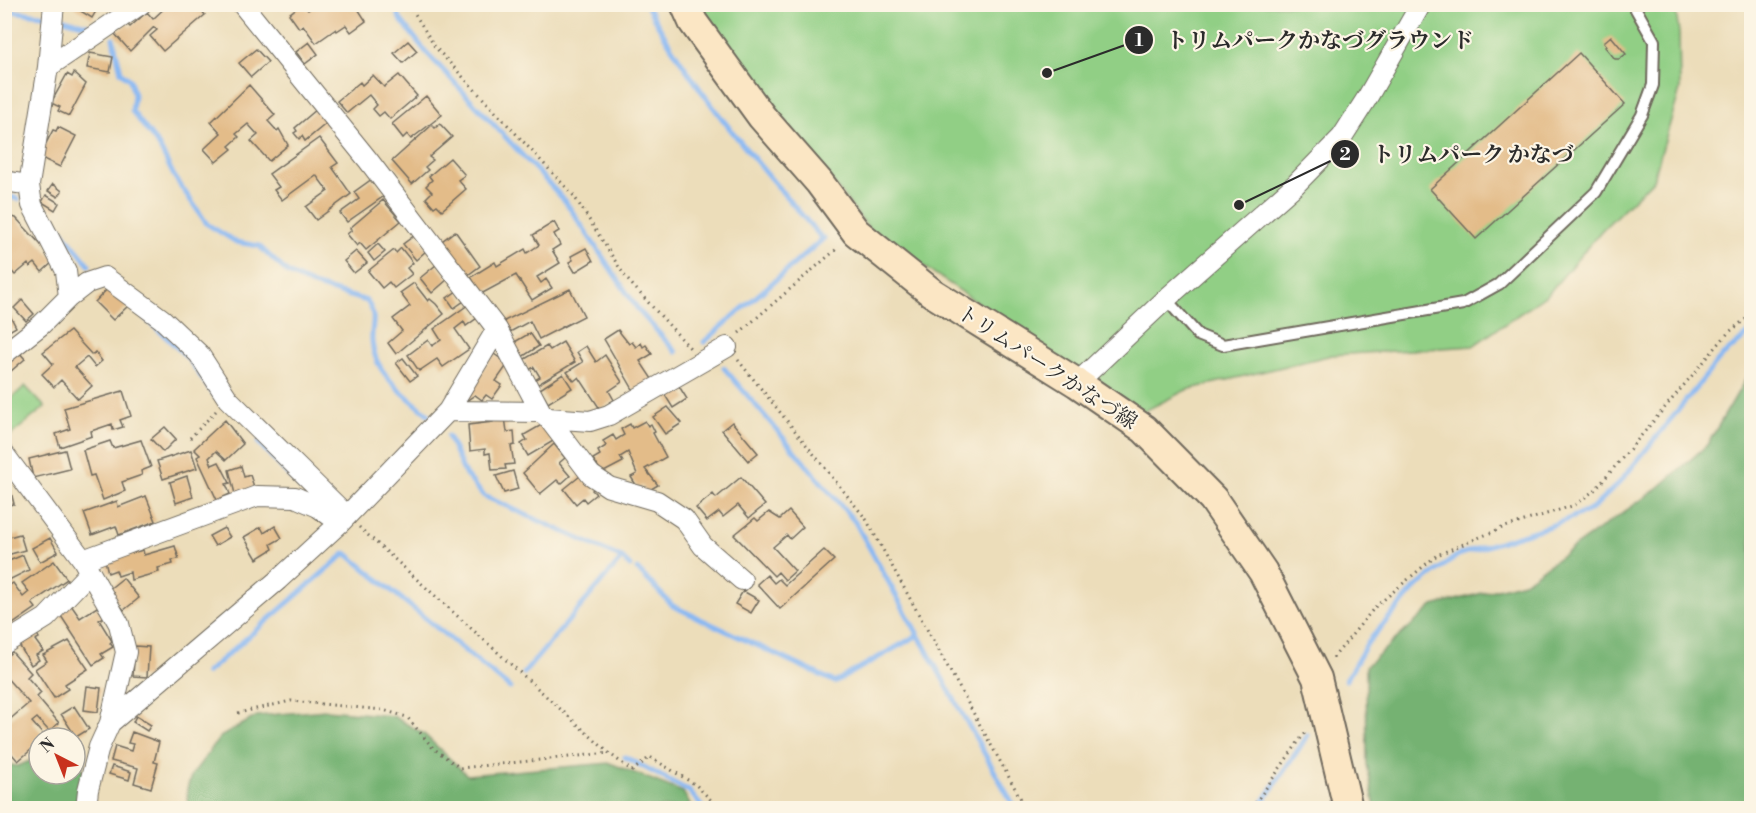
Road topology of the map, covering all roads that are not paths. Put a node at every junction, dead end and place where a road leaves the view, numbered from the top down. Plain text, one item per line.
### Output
1 (54, 4) edge
2 (141, 4) edge
3 (242, 4) edge
4 (685, 4) edge
5 (1421, 4) edge
6 (1633, 4) edge
7 (48, 67) junction
8 (4, 181) edge
9 (29, 184) junction
10 (69, 297) junction
11 (1166, 299) junction
12 (497, 329) junction
13 (729, 344) road end
14 (4, 354) edge
15 (1077, 383) junction
16 (448, 411) junction
17 (545, 415) junction
18 (4, 454) edge
19 (343, 520) junction
20 (86, 566) junction
21 (742, 580) dead end
22 (4, 644) edge
23 (110, 723) junction
24 (86, 808) edge
25 (1348, 808) edge

1 - 7 street
2 - 7 street
3 - 12 street
4 - 15 main road, トリムパークかなづ線
5 - 11 street
6 - 11 lane
7 - 9 street
8 - 9 street
9 - 10 street
10 - 14 street
10 - 19 street
11 - 15 street
12 - 16 street
12 - 17 street
13 - 17 street
15 - 25 main road, トリムパークかなづ線
16 - 17 street
16 - 19 street
17 - 21 street
18 - 20 street
19 - 20 street
19 - 23 street
20 - 22 street
20 - 23 street
23 - 24 street

